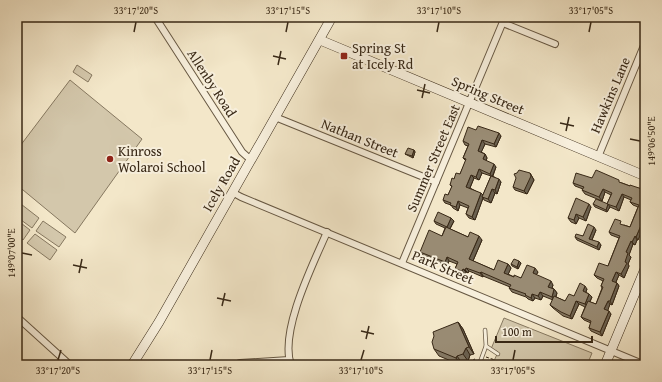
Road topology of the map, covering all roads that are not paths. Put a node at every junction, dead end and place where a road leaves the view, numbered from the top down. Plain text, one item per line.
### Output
1 (155, 17) edge
2 (332, 17) edge
3 (504, 20) edge
4 (320, 40) junction
5 (645, 43) edge
6 (555, 44) dead end
7 (469, 103) junction
8 (275, 117) junction
9 (598, 157) junction
10 (251, 160) junction
11 (645, 176) edge
12 (436, 182) junction
13 (232, 192) junction
14 (326, 232) junction
15 (402, 263) junction
16 (645, 269) edge
17 (17, 317) edge
18 (485, 330) dead end
19 (486, 346) junction
20 (612, 350) junction
21 (498, 354) dead end
22 (290, 362) edge
23 (70, 365) edge
24 (132, 365) edge
25 (235, 365) edge
26 (479, 365) edge
27 (605, 365) edge
28 (645, 365) edge

1 - 10 street, Allenby Road
2 - 4 street, Icely Road
3 - 6 street
3 - 7 street, Summer Street East
4 - 7 street, Spring Street
4 - 8 street, Icely Road
5 - 9 street, Hawkins Lane
7 - 9 street, Spring Street
7 - 12 street, Summer Street East
8 - 10 street, Icely Road
8 - 12 street, Nathan Street
9 - 11 street, Spring Street
10 - 13 street, Icely Road
12 - 15 street, Summer Street East
13 - 14 street, Park Street
13 - 24 street, Icely Road
14 - 15 street, Park Street
14 - 22 street
15 - 20 street, Park Street
16 - 20 street
17 - 23 street
18 - 19 lane
19 - 21 lane
19 - 26 lane
20 - 27 street
20 - 28 street, Park Street
22 - 25 street

